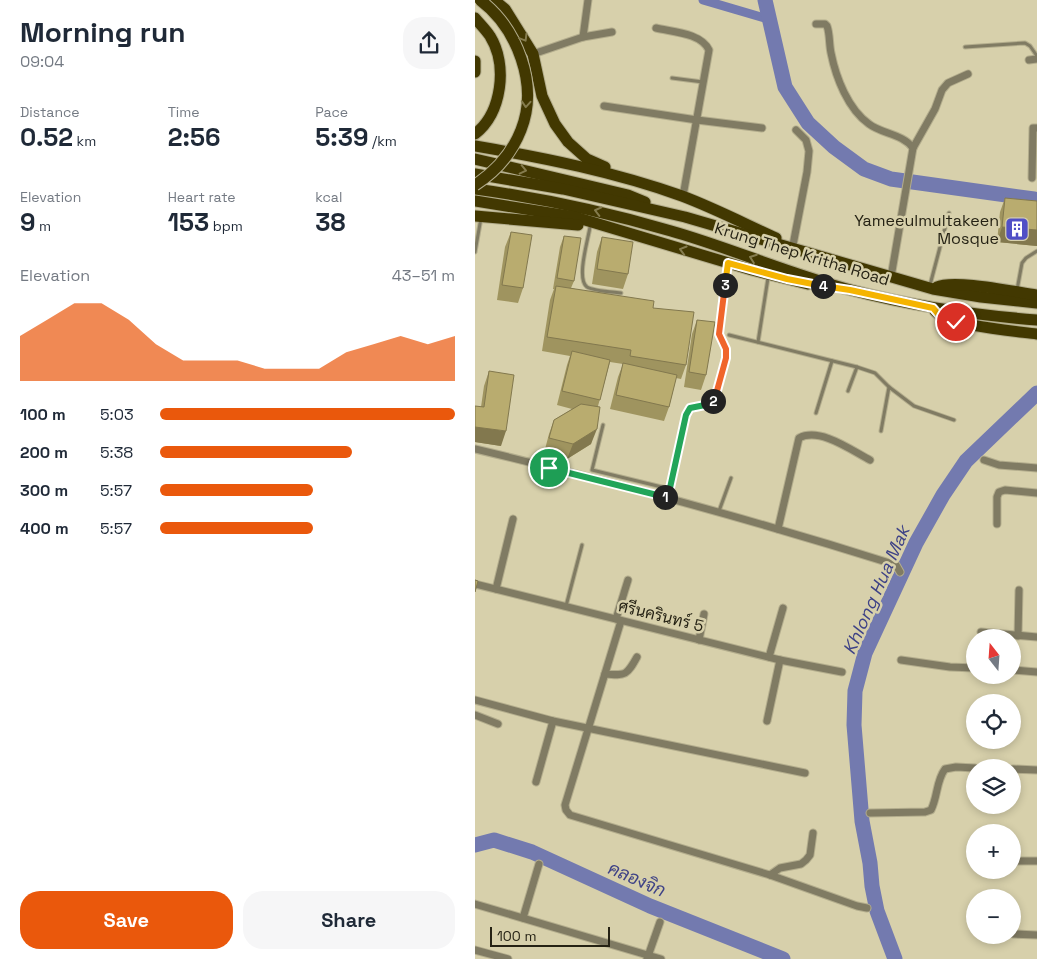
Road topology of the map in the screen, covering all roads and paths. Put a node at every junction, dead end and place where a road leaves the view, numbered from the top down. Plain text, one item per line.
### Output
1 (479, 0) edge
2 (494, 0) edge
3 (588, 0) edge
4 (475, 18) edge
5 (816, 24) dead end
6 (656, 28) dead end
7 (612, 32) dead end
8 (583, 37) junction
9 (965, 47) dead end
10 (533, 54) junction
11 (1034, 58) edge
12 (475, 61) edge
13 (475, 72) edge
14 (967, 74) dead end
15 (672, 78) dead end
16 (704, 82) junction
17 (604, 106) dead end
18 (697, 120) junction
19 (762, 128) dead end
20 (1037, 128) edge
21 (796, 130) dead end
22 (475, 134) edge
23 (475, 146) edge
24 (913, 148) junction
25 (475, 159) edge
26 (475, 174) edge
27 (1032, 178) dead end
28 (653, 186) junction
29 (475, 187) edge
30 (683, 196) junction
31 (475, 201) edge
32 (949, 213) dead end
33 (478, 216) edge
34 (685, 217) junction
35 (590, 227) junction
36 (626, 234) junction
37 (793, 245) junction
38 (1037, 251) edge
39 (475, 252) edge
40 (810, 253) junction
41 (728, 263) junction
42 (769, 274) junction
43 (891, 277) junction
44 (931, 289) junction
45 (850, 290) junction
46 (1016, 292) junction
47 (621, 293) dead end
48 (1037, 295) edge
49 (1037, 303) edge
50 (933, 308) junction
51 (1037, 320) edge
52 (1037, 334) edge
53 (729, 335) dead end
54 (758, 342) junction
55 (832, 361) junction
56 (857, 367) junction
57 (889, 387) junction
58 (848, 391) dead end
59 (816, 413) dead end
60 (954, 420) dead end
61 (603, 425) dead end
62 (881, 431) dead end
63 (475, 450) edge
64 (870, 460) dead end
65 (984, 460) dead end
66 (1037, 468) edge
67 (731, 478) dead end
68 (669, 493) junction
69 (1037, 493) edge
70 (718, 512) junction
71 (513, 519) dead end
72 (997, 524) dead end
73 (778, 529) junction
74 (582, 544) dead end
75 (900, 572) dead end
76 (628, 580) dead end
77 (475, 584) edge
78 (496, 589) junction
79 (1019, 590) dead end
80 (566, 607) junction
81 (783, 608) dead end
82 (704, 614) dead end
83 (618, 620) junction
84 (1018, 629) edge
85 (1021, 636) edge
86 (1037, 637) edge
87 (699, 640) junction
88 (637, 657) dead end
89 (769, 657) junction
90 (780, 660) junction
91 (901, 660) dead end
92 (966, 668) edge
93 (1021, 671) edge
94 (842, 672) dead end
95 (1037, 672) edge
96 (605, 674) junction
97 (475, 700) edge
98 (475, 715) edge
99 (553, 721) junction
100 (767, 721) dead end
101 (498, 724) dead end
102 (589, 728) junction
103 (966, 768) edge
104 (1021, 769) edge
105 (1037, 770) edge
106 (805, 773) dead end
107 (536, 782) dead end
108 (870, 812) dead end
109 (813, 833) dead end
110 (1021, 861) edge
111 (1037, 861) edge
112 (539, 864) dead end
113 (770, 875) junction
114 (475, 904) edge
115 (867, 908) dead end
116 (523, 918) junction
117 (660, 922) dead end
118 (1021, 934) edge
119 (1037, 935) edge
120 (475, 950) edge
121 (648, 957) edge
122 (508, 959) edge
123 (661, 959) edge

1 -> 29 main road, bridge
2 -> 10 main road
3 - 8 street
4 - 22 main road
5 - 24 street
6 - 16 street
7 - 8 street
8 - 10 street
9 - 11 lane
10 - 28 main road
12 - 13 main road
14 - 24 street
15 - 16 lane
16 - 18 street
17 - 18 street
18 - 19 street
18 - 30 street
20 - 27 street
21 - 37 street
23 - 28 main road
24 - 43 street
25 -> 34 main road
26 - 34 main road, Krung Thep Kritha Road
28 - 30 main road
45 -> 29 main road, Krung Thep Kritha Road
30 - 37 main road
31 - 36 main road
32 - 44 lane
33 - 35 main road
33 - 39 lane
34 - 40 main road, Krung Thep Kritha Road
35 - 36 main road
35 - 47 lane
41 -> 36 main road
37 - 40 main road
38 - 46 lane
40 - 43 main road, Krung Thep Kritha Road
41 - 42 main road
41 - 68 lane
42 - 45 main road
42 - 54 lane
43 - 44 main road, Krung Thep Kritha Road
44 - 46 main road
44 - 49 main road, Krung Thep Kritha Road
45 - 50 main road, Krung Thep Kritha Road
46 - 48 main road
50 - 51 main road, Krung Thep Kritha Road
50 - 52 main road
53 - 54 lane
54 - 55 lane
55 - 56 lane
55 - 59 lane
56 - 57 lane
56 - 58 lane
57 - 60 lane
57 - 62 lane
61 - 68 lane
63 - 68 street
64 - 73 street
65 - 66 street
67 - 70 lane
68 - 70 street
69 - 72 street
70 - 73 street
71 - 78 street
73 - 75 street
74 - 80 lane
76 - 83 street
77 - 78 street, ศรีนครินทร์ 5
78 - 80 street, ศรีนครินทร์ 5
79 - 84 street
80 - 83 street, ศรีนครินทร์ 5
81 - 89 street
82 - 87 street
83 - 87 street, ศรีนครินทร์ 5
83 - 96 street
85 - 86 street
87 - 89 street, ศรีนครินทร์ 5
88 - 96 street
89 - 90 street, ศรีนครินทร์ 5
90 - 94 street, ศรีนครินทร์ 5
90 - 100 street
91 - 92 street
93 - 95 street
96 - 102 street
97 - 99 street
98 - 101 street
99 - 102 street
99 - 107 street
102 - 106 street
102 - 113 street
103 - 108 street
104 - 105 street
109 - 113 street
110 - 111 street
112 - 116 street
113 - 115 street
114 - 116 street
116 - 121 street
117 - 121 street
118 - 119 street
120 - 122 street
121 - 123 street

